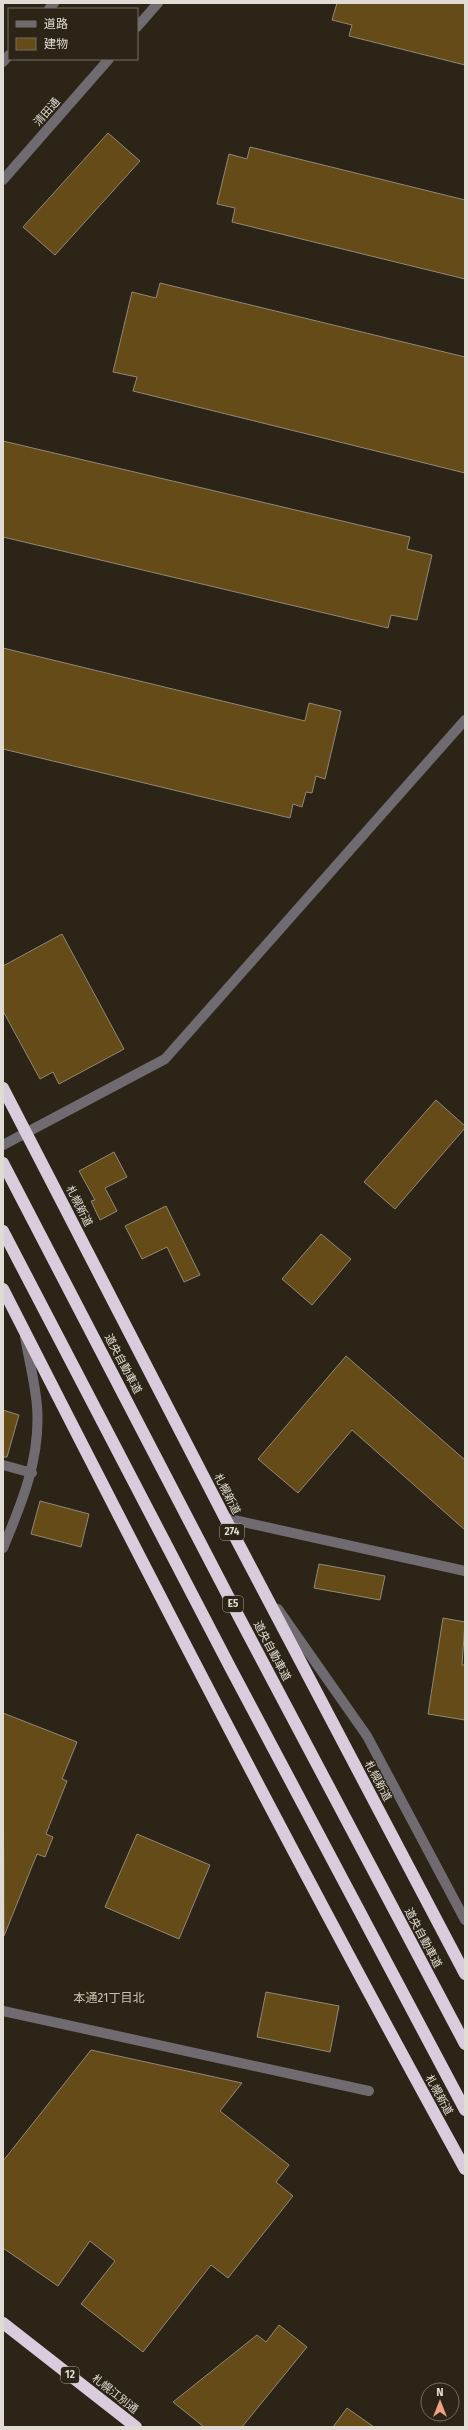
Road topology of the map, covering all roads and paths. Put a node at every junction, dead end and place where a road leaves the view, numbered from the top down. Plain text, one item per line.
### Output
1 (158, 3) edge
2 (138, 26) edge
3 (108, 60) edge
4 (3, 180) edge
5 (465, 720) edge
6 (3, 1088) edge
7 (26, 1133) junction
8 (3, 1145) edge
9 (3, 1163) edge
10 (3, 1231) edge
11 (3, 1289) edge
12 (24, 1331) junction
13 (3, 1465) edge
14 (32, 1473) junction
15 (224, 1518) junction
16 (3, 1548) edge
17 (465, 1572) edge
18 (260, 1583) junction
19 (465, 1920) edge
20 (465, 1974) edge
21 (3, 2011) edge
22 (465, 2044) edge
23 (369, 2091) dead end
24 (465, 2110) edge
25 (465, 2169) edge
26 (3, 2322) edge
27 (136, 2427) edge

1 - 2 street
3 - 4 street, 清田通
5 - 7 street
6 - 7 highway, 札幌新道 / 274
7 - 8 street
7 - 15 highway, 札幌新道 / 274
9 - 22 highway, 道央自動車道 / E5
10 - 24 highway
11 - 12 highway, 札幌新道
12 - 14 street
12 - 25 highway, 札幌新道
13 - 14 street
14 - 16 street
15 - 17 street
15 - 18 highway, 札幌新道 / 274
18 - 19 street
18 - 20 highway, 札幌新道 / 274
21 - 23 street
26 - 27 highway, 札幌江別通 / 12

